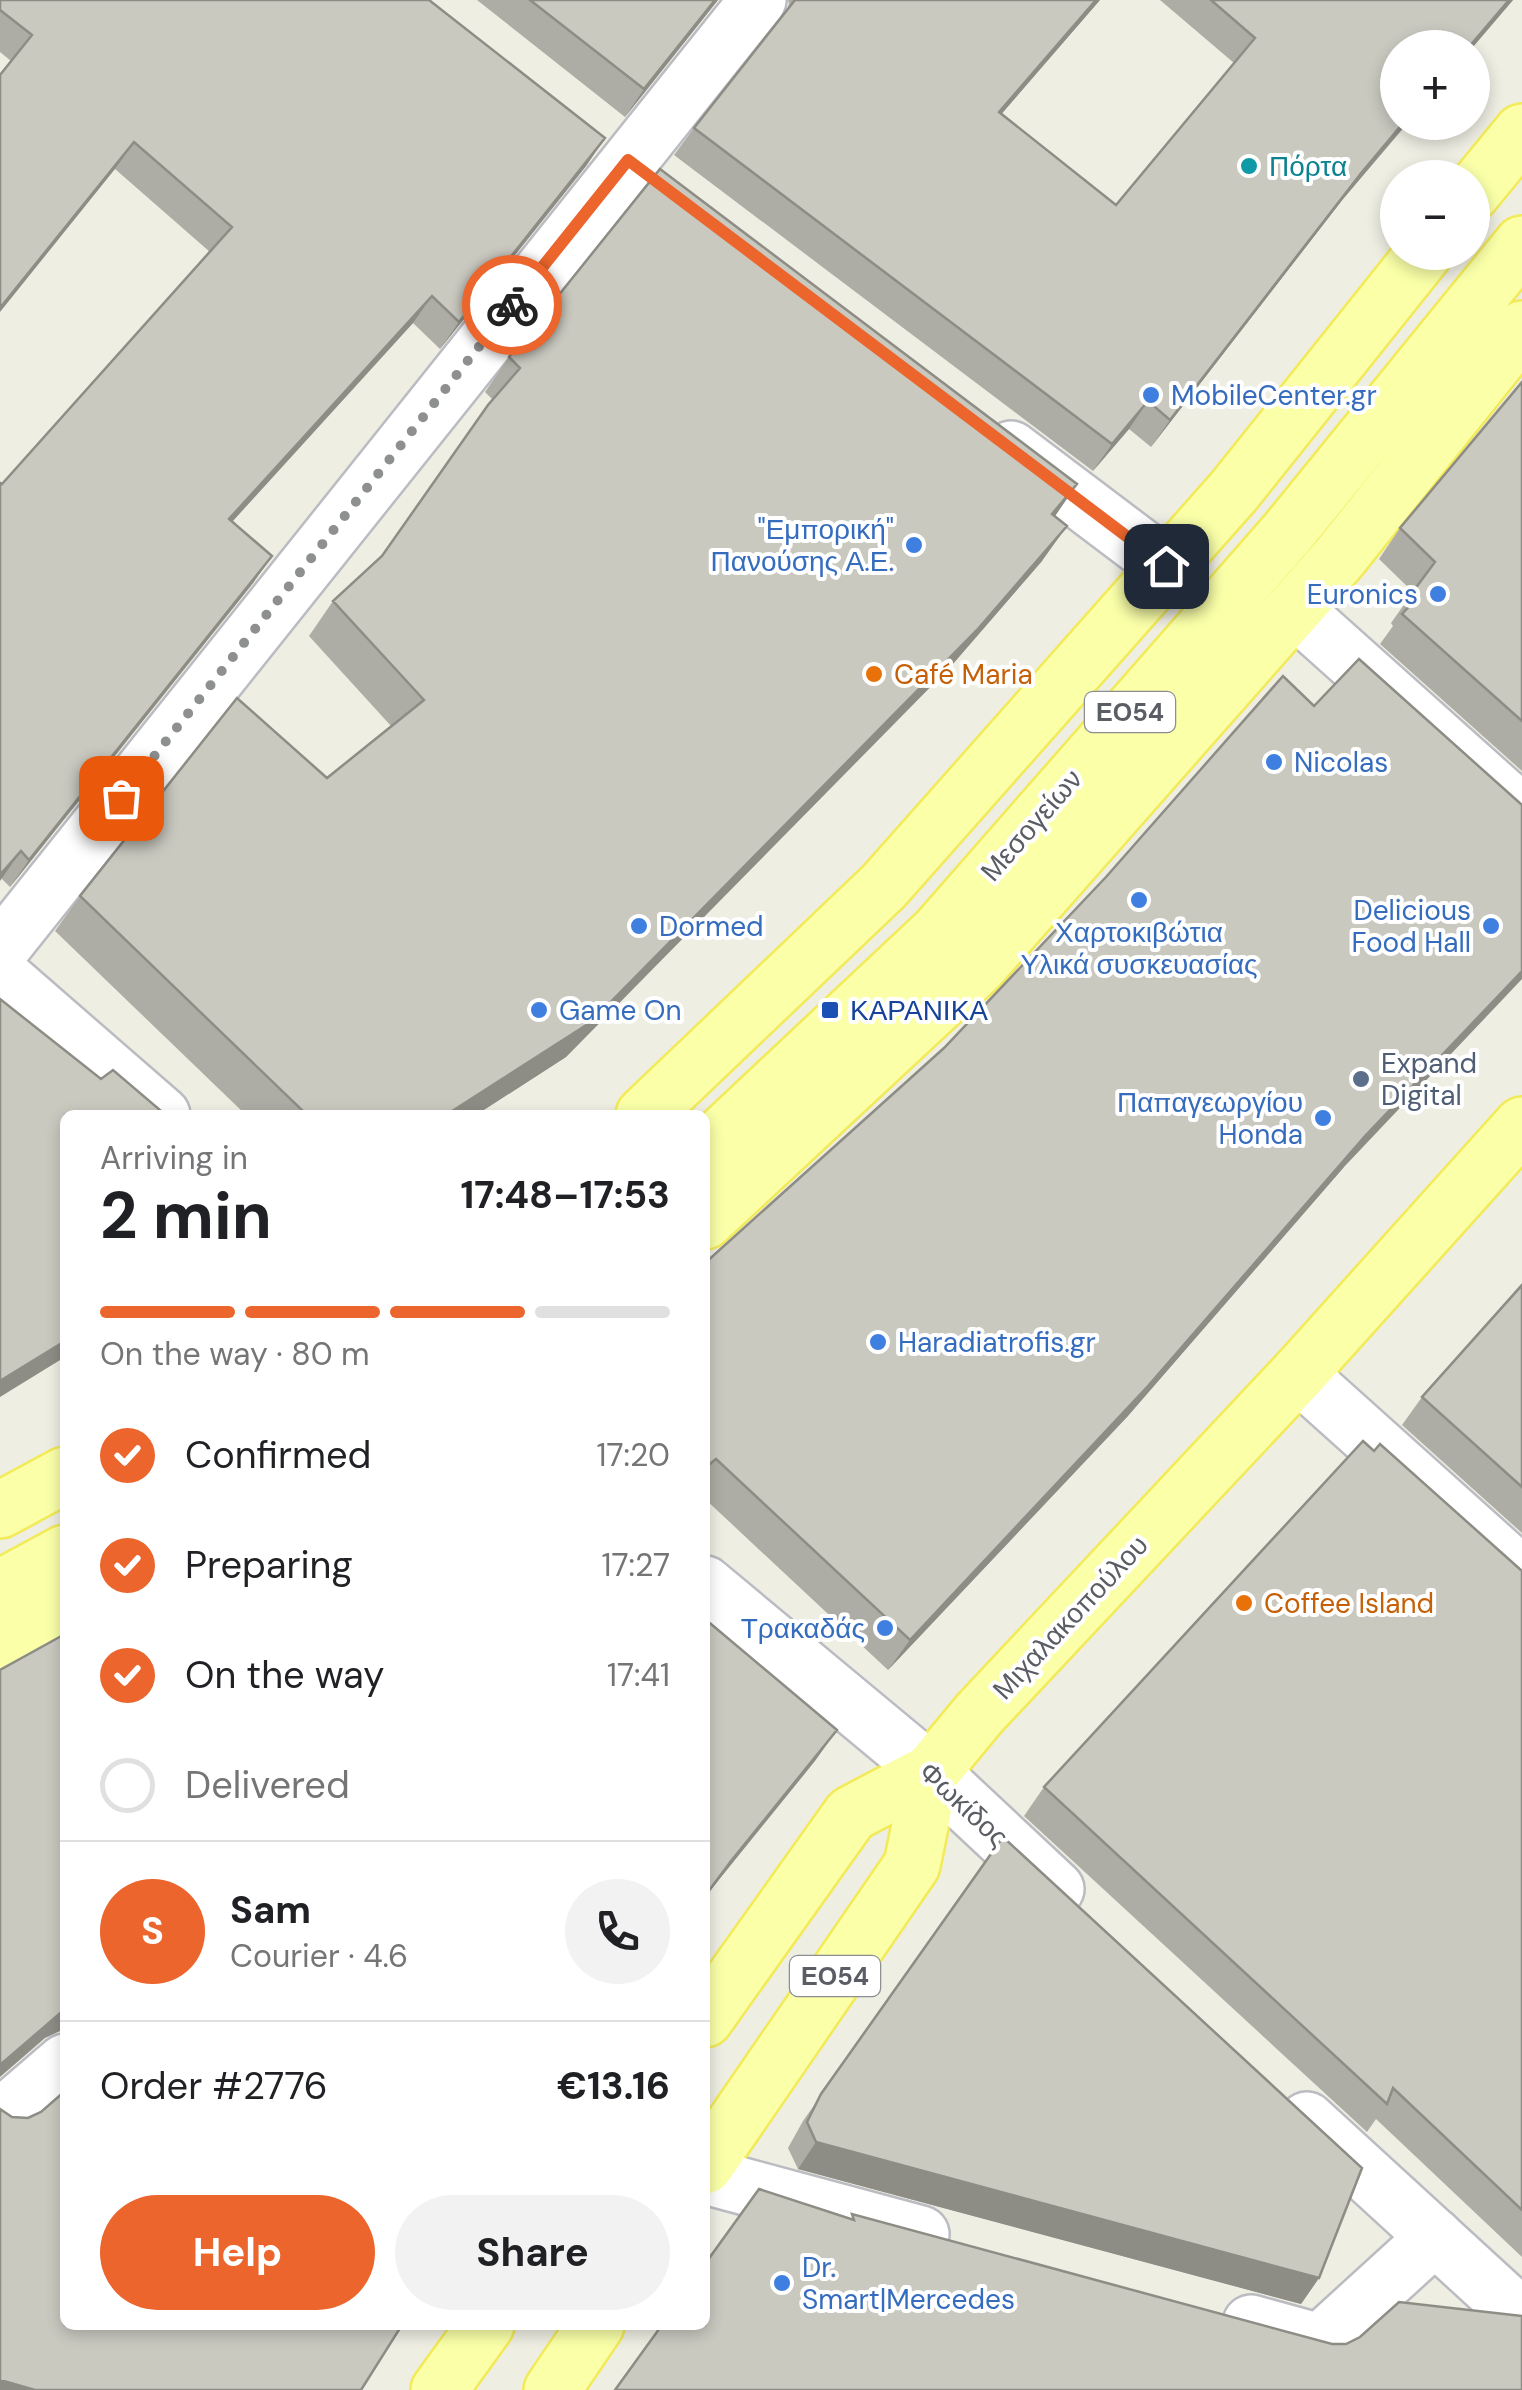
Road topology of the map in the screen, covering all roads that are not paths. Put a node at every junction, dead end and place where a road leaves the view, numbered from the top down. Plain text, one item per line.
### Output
1 (758, 0) edge
2 (1522, 132) edge
3 (612, 147) junction
4 (1490, 171) edge
5 (675, 195) edge
6 (1522, 244) edge
7 (1411, 270) edge
8 (1522, 328) edge
9 (976, 423) edge
10 (1166, 566) junction
11 (1294, 608) junction
12 (1522, 813) edge
13 (0, 950) edge
14 (0, 974) edge
15 (156, 1110) edge
16 (649, 1110) edge
17 (1522, 1125) edge
18 (710, 1145) edge
19 (710, 1216) edge
20 (1298, 1374) junction
21 (60, 1479) edge
22 (0, 1510) edge
23 (60, 1555) edge
24 (1522, 1575) edge
25 (0, 1588) edge
26 (710, 1588) edge
27 (60, 1614) edge
28 (0, 1646) edge
29 (931, 1772) junction
30 (1088, 1918) edge
31 (710, 2012) edge
32 (60, 2066) edge
33 (1276, 2091) edge
34 (0, 2118) edge
35 (710, 2159) edge
36 (710, 2177) edge
37 (1435, 2237) junction
38 (974, 2248) edge
39 (1205, 2310) edge
40 (1522, 2318) edge
41 (482, 2330) edge
42 (593, 2330) edge
43 (439, 2390) edge
44 (552, 2390) edge

1 - 3 street
2 - 4 main road
3 - 5 street
3 - 13 street
6 - 18 main road, Μεσογείων / ΕΟ54
7 - 10 main road, ΕΟ54
8 - 11 main road, Μεσογείων / ΕΟ54
9 - 10 street
10 - 16 main road, ΕΟ54
11 - 12 street
11 - 19 main road, Μεσογείων / ΕΟ54
14 - 15 street
17 - 20 main road, Μιχαλακοπούλου / ΕΟ54
20 - 24 street
20 - 29 main road, Μιχαλακοπούλου / ΕΟ54
21 - 22 main road
23 - 25 main road
26 - 29 street, Φωκίδος
27 - 28 main road
29 - 30 street, Φωκίδος
29 - 31 main road, ΕΟ54
29 - 35 main road, Μιχαλακοπούλου / ΕΟ54
32 - 34 street
33 - 37 street
36 - 38 street
37 - 39 street
37 - 40 street
41 - 43 main road
42 - 44 main road

